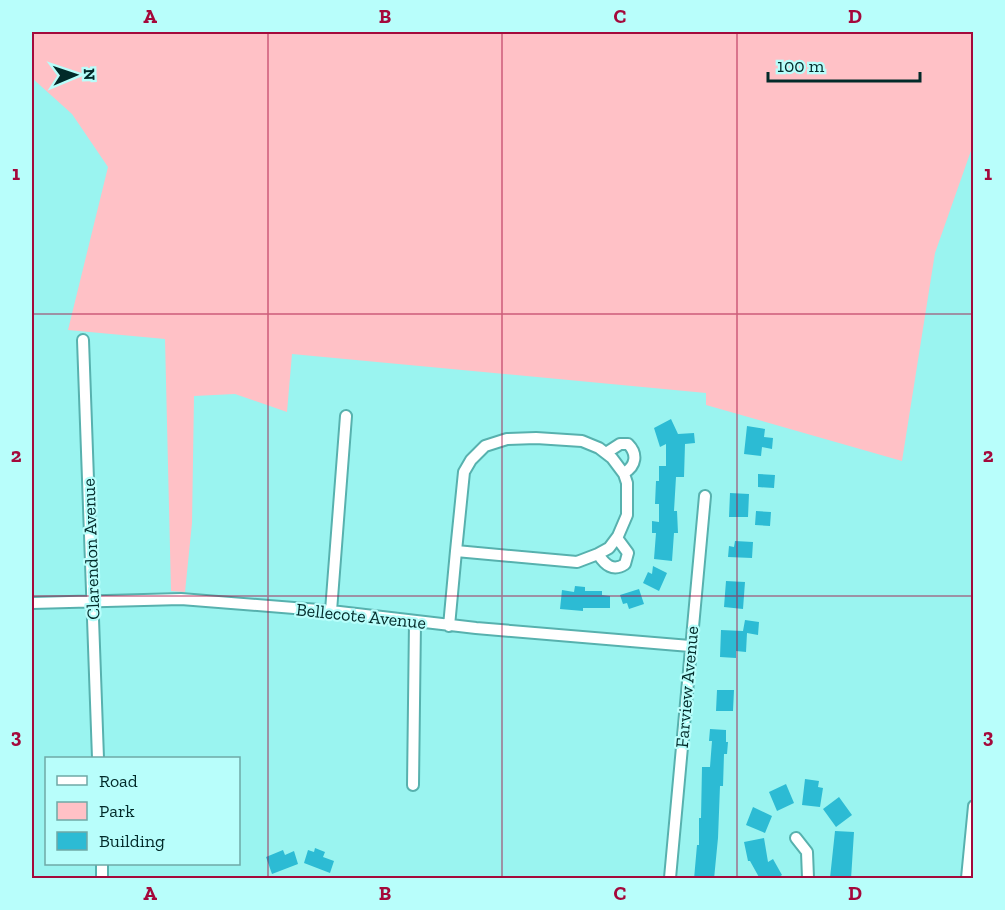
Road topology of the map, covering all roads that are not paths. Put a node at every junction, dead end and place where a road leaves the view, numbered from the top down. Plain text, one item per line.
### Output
1 (83, 340) dead end
2 (346, 416) dead end
3 (606, 453) junction
4 (624, 473) junction
5 (705, 496) dead end
6 (617, 538) junction
7 (456, 551) junction
8 (598, 555) junction
9 (93, 600) junction
10 (32, 603) edge
11 (331, 611) junction
12 (415, 622) junction
13 (449, 626) junction
14 (690, 646) junction
15 (98, 757) edge
16 (413, 785) dead end
17 (974, 806) edge
18 (796, 838) dead end
19 (670, 879) edge
20 (808, 879) edge
21 (967, 879) edge

1 - 9 street, Clarendon Avenue
2 - 11 street
3 - 4 street
3 - 4 street
3 - 7 street
4 - 6 street
5 - 14 street, Farview Avenue
6 - 8 street
6 - 8 street
7 - 8 street
7 - 13 street
9 - 10 street, Bellecote Avenue
9 - 11 street, Bellecote Avenue
9 - 15 street, Clarendon Avenue
11 - 12 street, Bellecote Avenue
12 - 13 street, Bellecote Avenue
12 - 16 street
13 - 14 street, Bellecote Avenue
14 - 19 street, Farview Avenue
17 - 21 street
18 - 20 street

